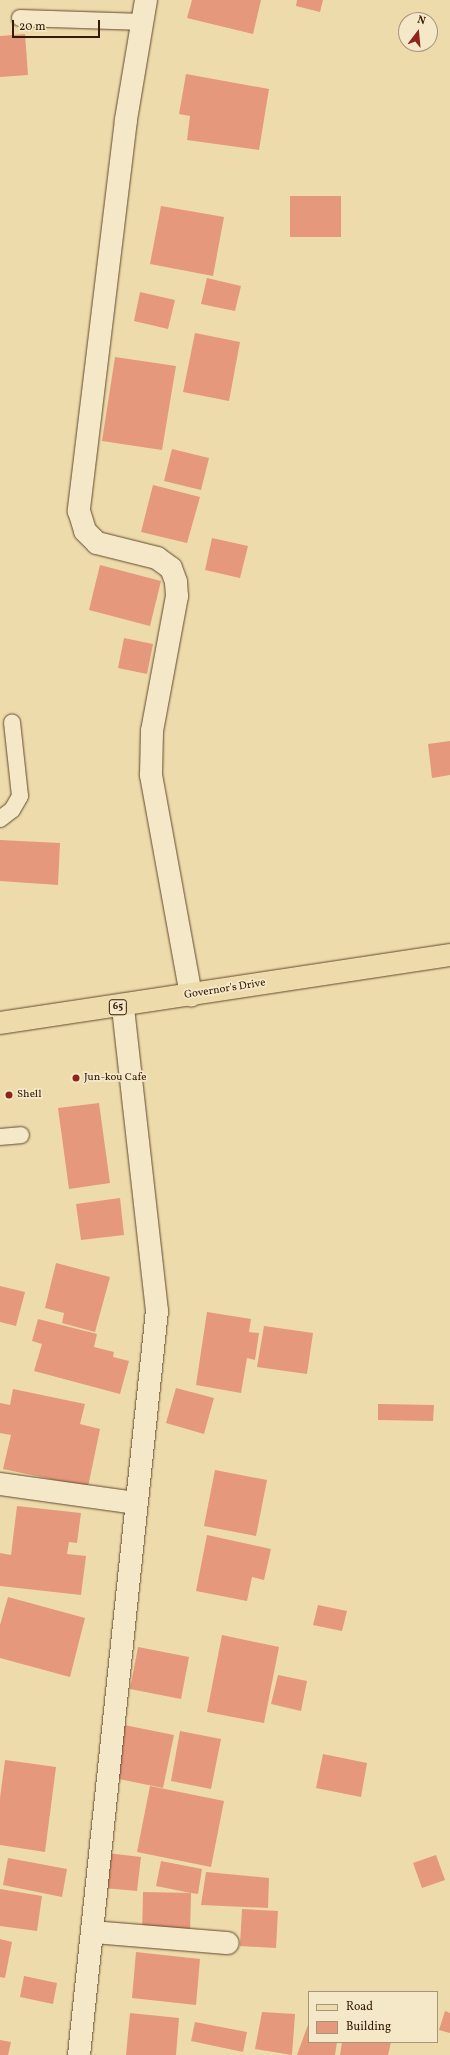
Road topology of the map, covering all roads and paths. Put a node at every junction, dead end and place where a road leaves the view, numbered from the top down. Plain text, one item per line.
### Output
1 (146, 0) edge
2 (20, 18) dead end
3 (144, 22) junction
4 (12, 722) dead end
5 (0, 819) edge
6 (450, 955) edge
7 (191, 995) junction
8 (123, 1006) junction
9 (0, 1023) edge
10 (21, 1135) dead end
11 (0, 1137) edge
12 (0, 1484) edge
13 (135, 1503) junction
14 (93, 1932) junction
15 (228, 1943) dead end
16 (79, 2055) edge

1 - 3 street
2 - 3 lane
3 - 7 street
4 - 5 lane
6 - 7 main road, Governor's Drive / 65
7 - 8 main road, Governor's Drive / 65
8 - 9 main road, Governor's Drive / 65
8 - 13 street
10 - 11 lane
12 - 13 street
13 - 14 street
14 - 15 street
14 - 16 street

